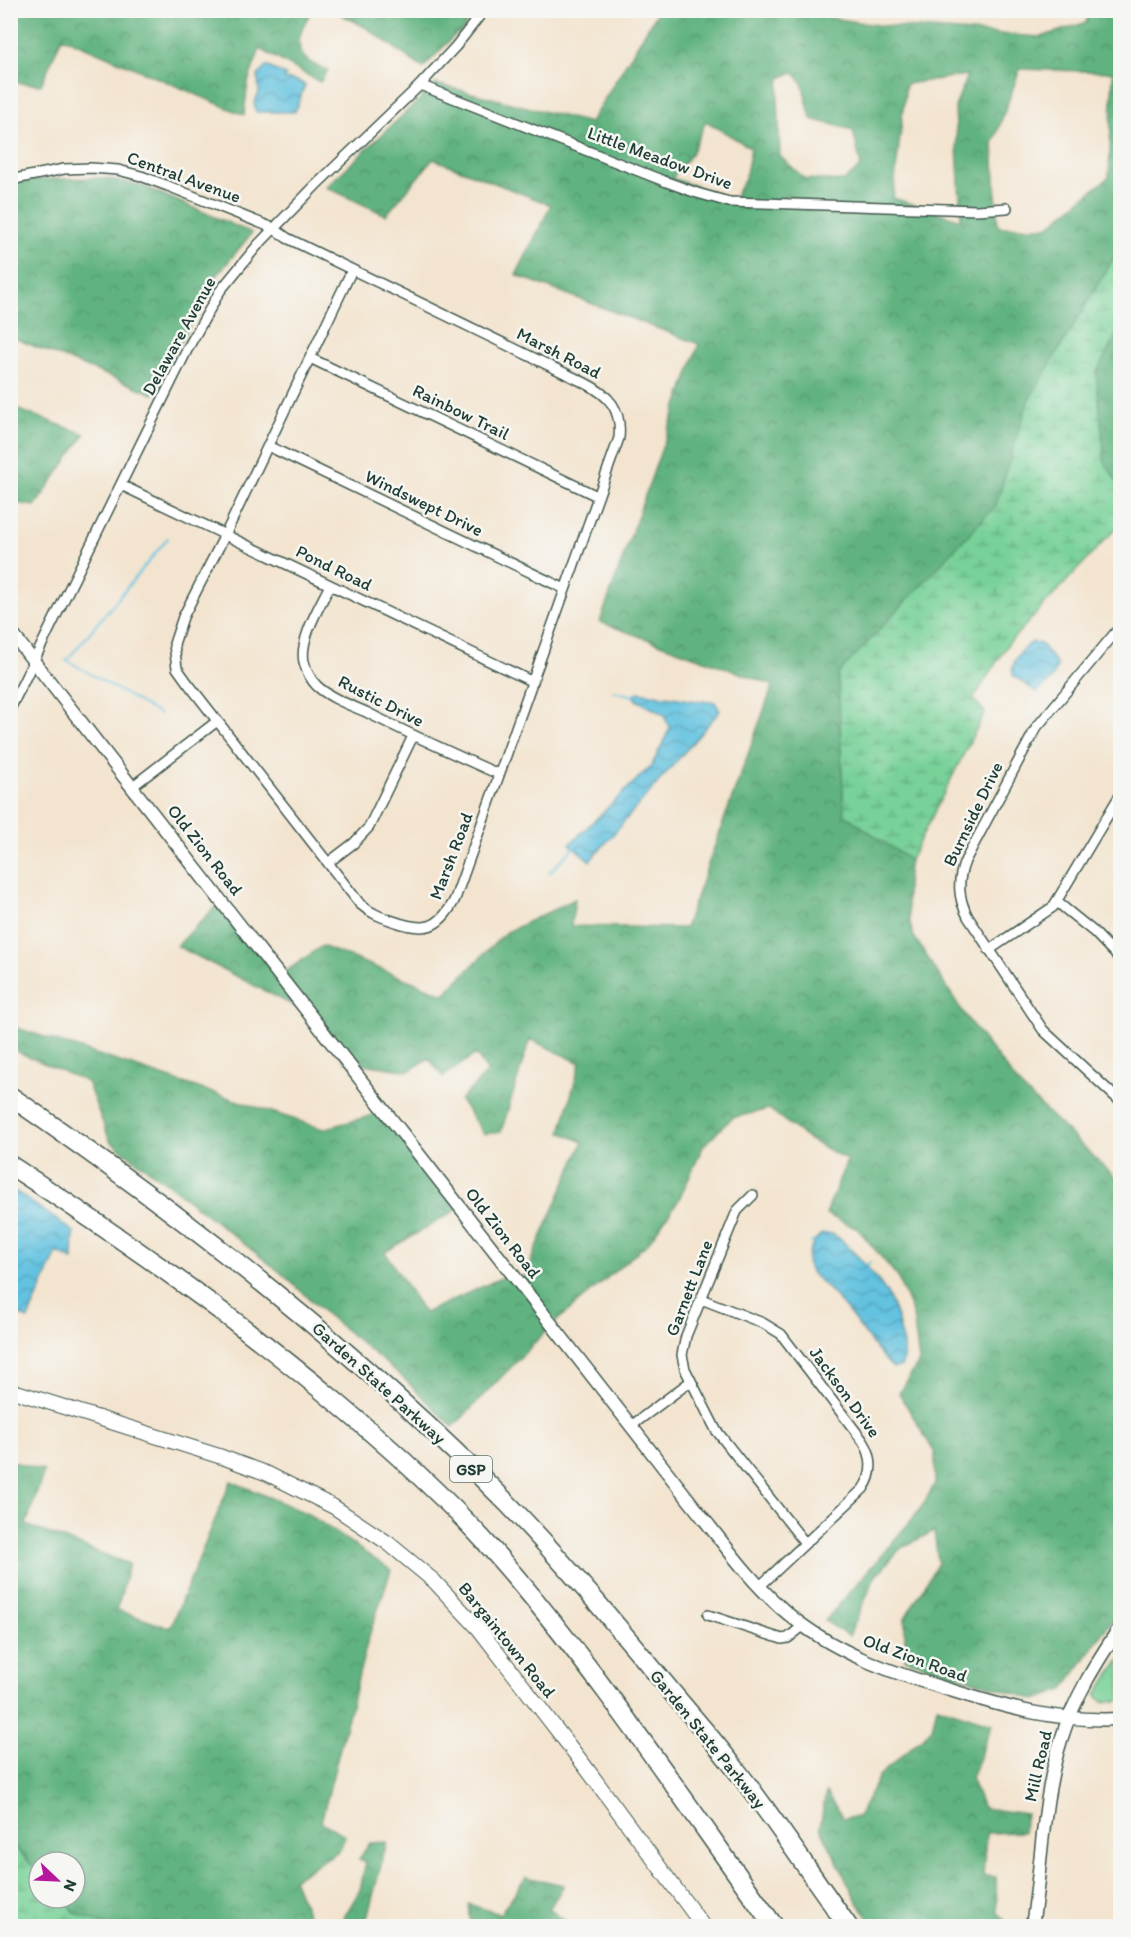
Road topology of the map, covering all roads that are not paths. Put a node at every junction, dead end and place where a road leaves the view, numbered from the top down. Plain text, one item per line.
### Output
1 (484, 10) edge
2 (420, 85) junction
3 (10, 180) edge
4 (1007, 208) dead end
5 (273, 228) junction
6 (352, 270) junction
7 (310, 358) junction
8 (268, 446) junction
9 (121, 485) junction
10 (597, 496) junction
11 (225, 535) junction
12 (330, 585) junction
13 (565, 589) junction
14 (1120, 627) edge
15 (10, 631) edge
16 (35, 662) junction
17 (532, 682) junction
18 (10, 709) edge
19 (216, 722) junction
20 (413, 736) junction
21 (498, 774) junction
22 (133, 786) junction
23 (1120, 795) edge
24 (329, 862) junction
25 (1057, 902) junction
26 (989, 950) junction
27 (1120, 959) edge
28 (10, 1096) edge
29 (1120, 1101) edge
30 (10, 1165) edge
31 (753, 1195) dead end
32 (701, 1299) junction
33 (691, 1381) junction
34 (10, 1390) edge
35 (631, 1426) junction
36 (805, 1543) junction
37 (759, 1587) junction
38 (708, 1615) dead end
39 (804, 1625) junction
40 (1120, 1627) edge
41 (1069, 1718) junction
42 (1120, 1719) edge
43 (703, 1926) edge
44 (774, 1926) edge
45 (848, 1926) edge
46 (1032, 1926) edge

1 - 2 street, Delaware Avenue
2 - 4 street, Little Meadow Drive
2 - 5 street, Delaware Avenue
3 - 5 street, Central Avenue
5 - 6 street, Marsh Road
5 - 9 street, Delaware Avenue
6 - 7 street, Marsh Road
6 - 10 street, Marsh Road
7 - 8 street, Marsh Road
7 - 10 street, Rainbow Trail
8 - 11 street, Marsh Road
8 - 13 street, Windswept Drive
9 - 11 street, Pond Road
9 - 16 street, Delaware Avenue
10 - 13 street, Marsh Road
11 - 12 street, Pond Road
11 - 19 street, Marsh Road
12 - 17 street, Pond Road
12 - 20 street, Rustic Drive
13 - 17 street, Marsh Road
14 - 26 street, Burnside Drive
15 - 16 street, Old Zion Road
16 - 18 street, Delaware Avenue
16 - 22 street, Old Zion Road
17 - 21 street, Marsh Road
19 - 22 street
19 - 24 street, Marsh Road
20 - 21 street, Rustic Drive
20 - 24 street
21 - 24 street, Marsh Road
22 - 35 street, Old Zion Road
23 - 25 street
25 - 26 street
25 - 27 street
26 - 29 street, Burnside Drive
28 - 45 highway, Garden State Parkway / GSP
30 - 44 highway, GSP
31 - 32 street, Garnett Lane
32 - 33 street, Garnett Lane
32 - 36 street, Jackson Drive
33 - 35 street
33 - 36 street, Garnett Lane
34 - 43 main road, Bargaintown Road
35 - 37 street, Old Zion Road
36 - 37 street, Jackson Drive
37 - 39 street, Old Zion Road
38 - 39 street
39 - 41 street, Old Zion Road
40 - 41 street, Mill Road
41 - 42 street, Old Zion Road
41 - 46 street, Mill Road

